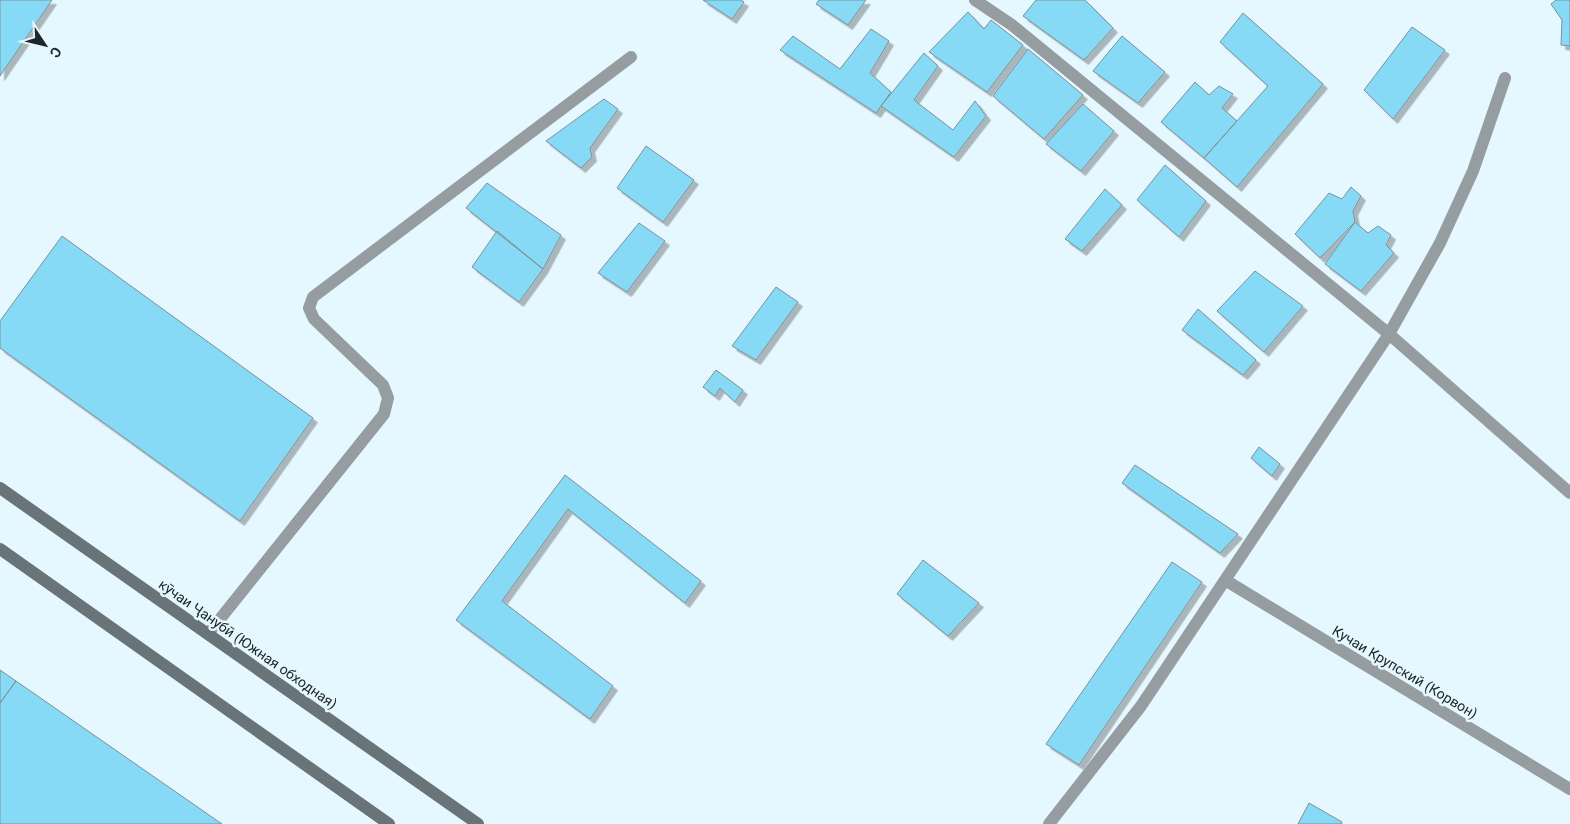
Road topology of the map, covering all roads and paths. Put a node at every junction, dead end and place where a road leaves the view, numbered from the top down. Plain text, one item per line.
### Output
1 (975, 0) edge
2 (632, 57) dead end
3 (1505, 78) dead end
4 (1389, 334) junction
5 (0, 488) edge
6 (1570, 493) edge
7 (0, 549) edge
8 (1225, 580) junction
9 (208, 634) junction
10 (1570, 789) edge
11 (390, 824) edge
12 (478, 824) edge
13 (1049, 824) edge

1 - 4 street
2 - 9 street
3 - 4 street
4 - 6 street
4 - 8 street
5 - 9 main road, кӯчаи Ҷанубӣ (Южная обходная)
7 - 11 main road
8 - 10 street, Кучаи Крупский (Корвон)
8 - 13 street
9 - 12 main road, кӯчаи Ҷанубӣ (Южная обходная)

